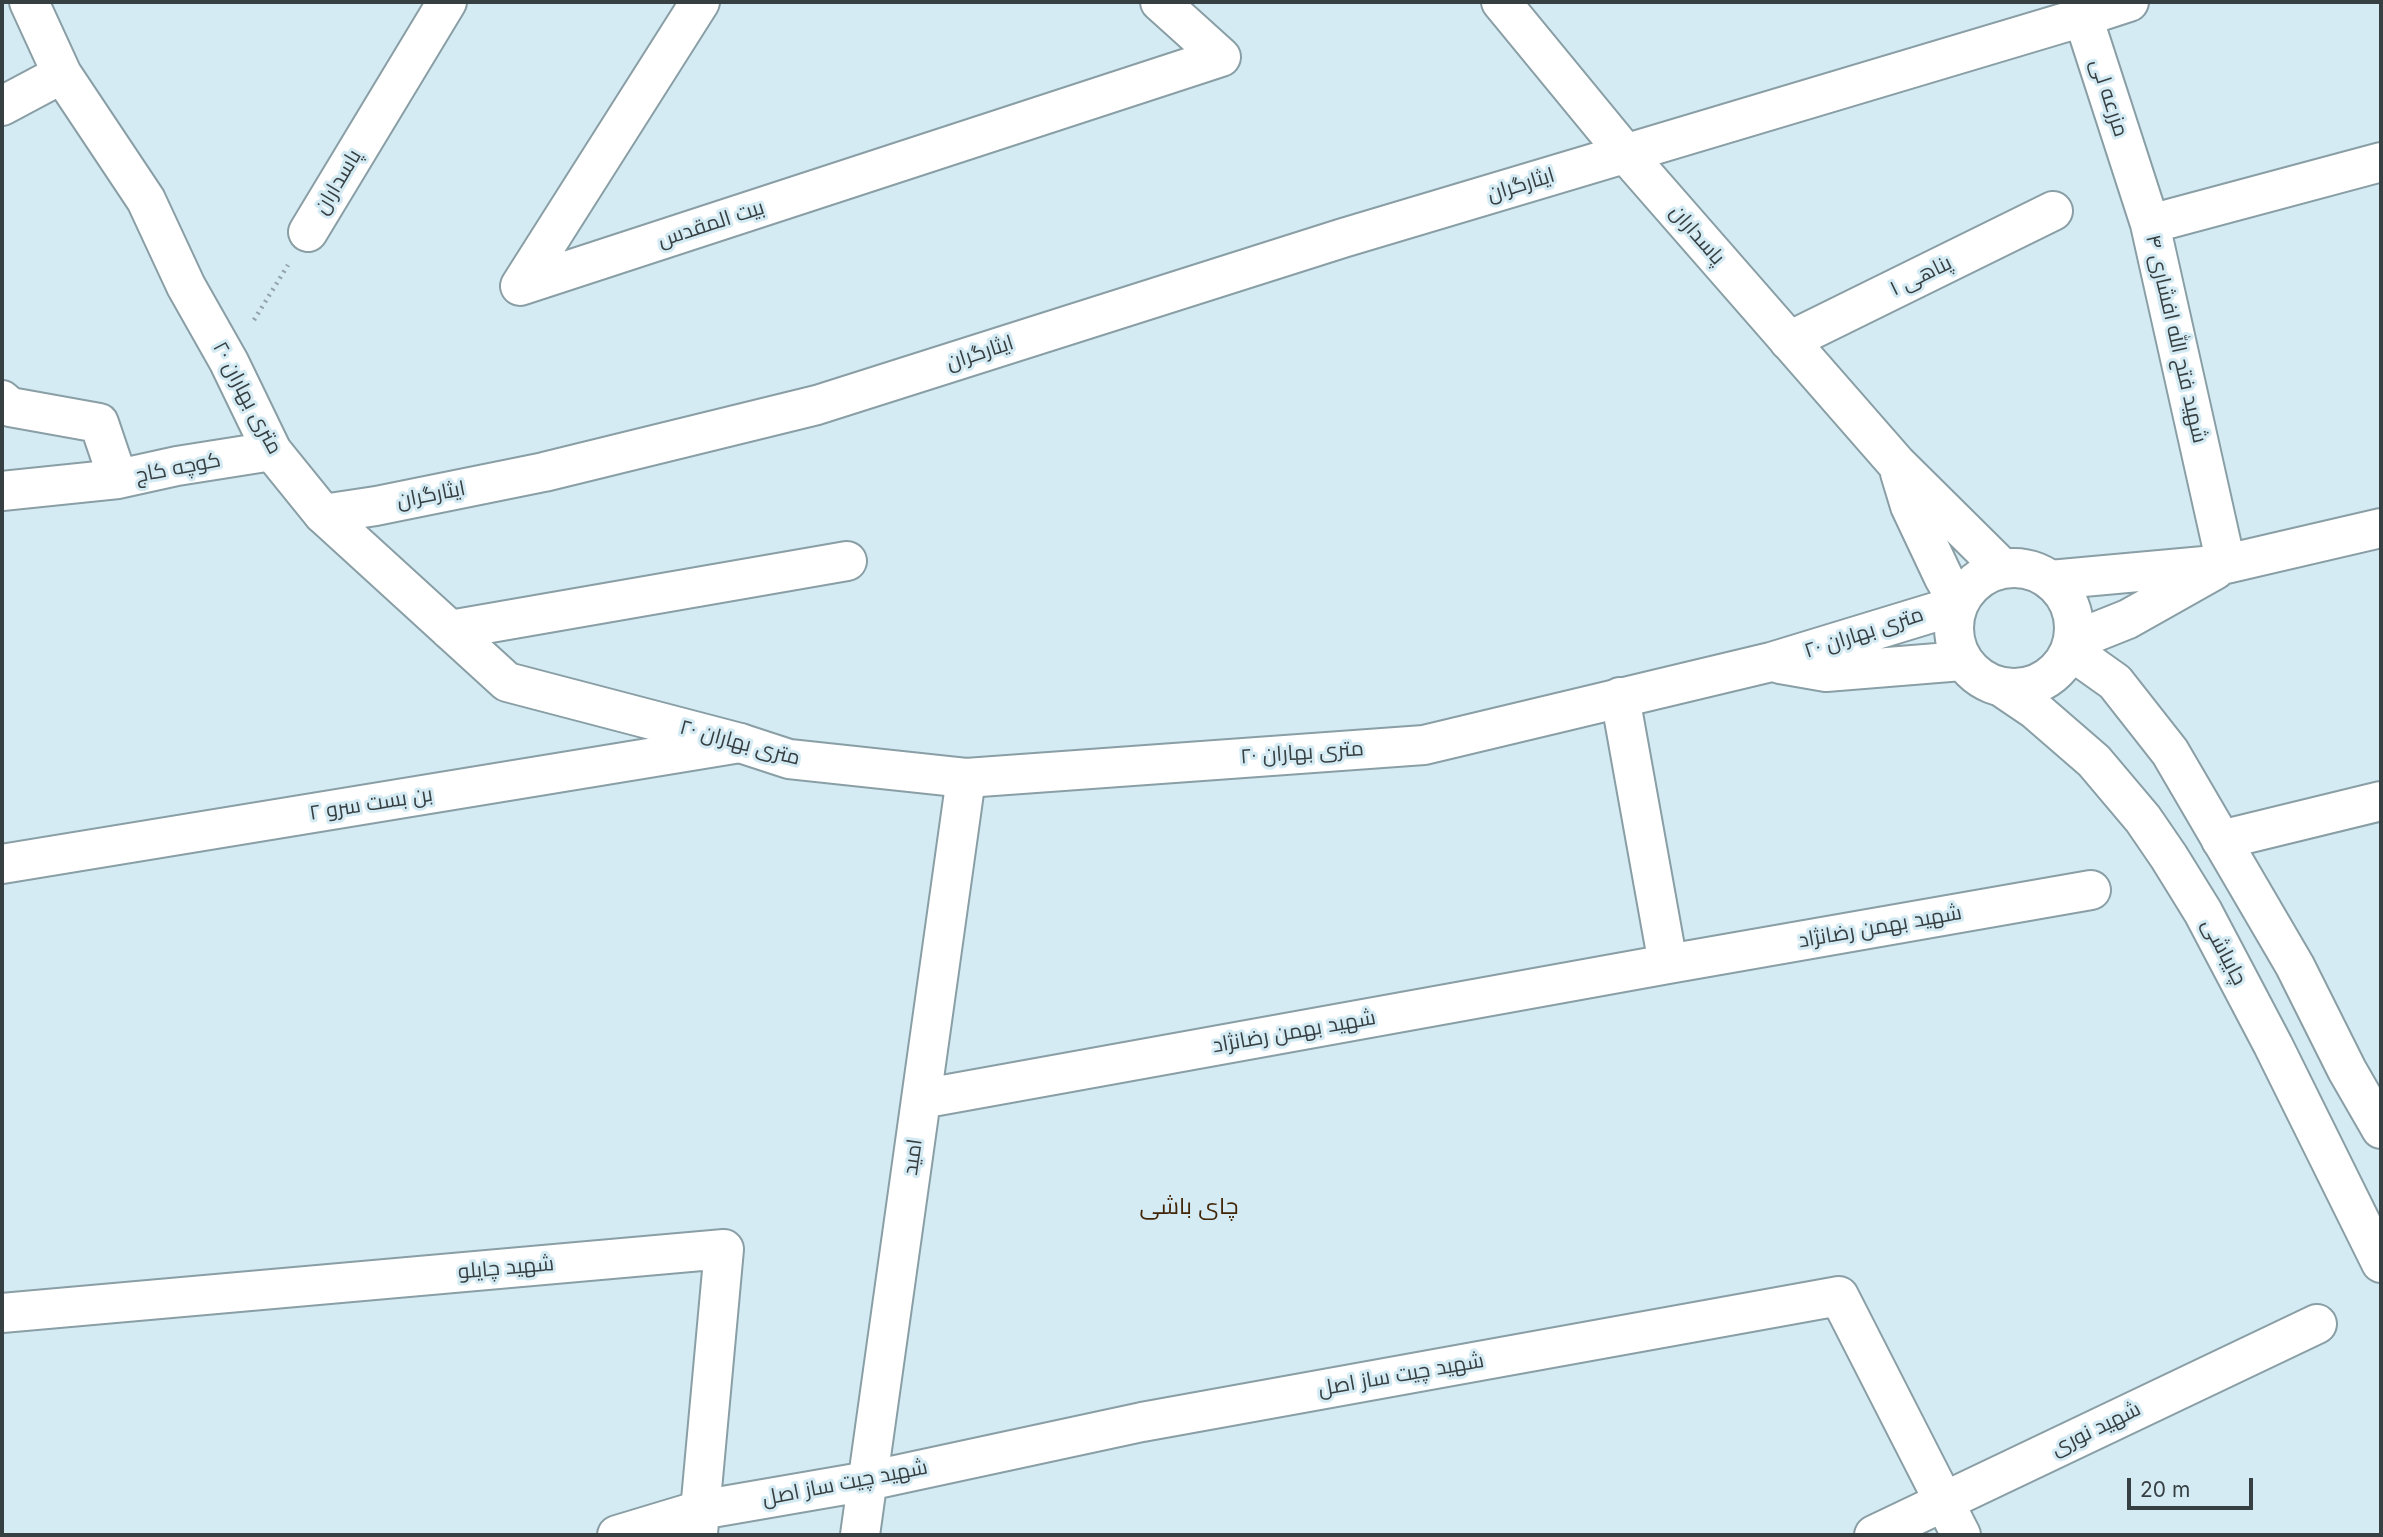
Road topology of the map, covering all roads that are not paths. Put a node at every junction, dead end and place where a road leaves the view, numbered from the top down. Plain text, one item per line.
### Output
1 (29, 2) edge
2 (447, 2) edge
3 (700, 2) edge
4 (1160, 2) edge
5 (1501, 2) edge
6 (2129, 2) edge
7 (2083, 17) junction
8 (62, 74) junction
9 (2, 106) edge
10 (1626, 154) junction
11 (2381, 162) edge
12 (2053, 211) dead end
13 (2150, 224) junction
14 (308, 232) road end
15 (1789, 341) junction
16 (2, 400) edge
17 (272, 451) junction
18 (1897, 464) junction
19 (118, 479) junction
20 (2, 491) edge
21 (323, 514) junction
22 (2381, 528) edge
23 (847, 561) dead end
24 (2226, 564) junction
25 (2002, 568) junction
26 (2050, 580) junction
27 (1958, 603) junction
28 (450, 630) junction
29 (2072, 645) junction
30 (1962, 661) junction
31 (1771, 662) junction
32 (2003, 688) junction
33 (1620, 697) junction
34 (740, 743) junction
35 (965, 778) junction
36 (2381, 801) edge
37 (2221, 840) junction
38 (2, 864) edge
39 (2091, 890) dead end
40 (1668, 964) junction
41 (921, 1099) junction
42 (2381, 1129) edge
43 (2381, 1263) edge
44 (2, 1313) edge
45 (2317, 1324) dead end
46 (868, 1481) junction
47 (1944, 1502) junction
48 (699, 1523) edge
49 (617, 1535) edge
50 (860, 1535) edge
51 (1874, 1535) edge
52 (1961, 1535) edge

1 - 8 street, ۲۰ متری بهاران
2 - 14 street, پاسداران
3 - 4 street, بیت المقدس
5 - 10 street, پاسداران
6 - 7 street
7 - 10 street, ایثارگران
7 - 13 street, مزرعه لی
8 - 9 street
8 - 17 street, ۲۰ متری بهاران
10 - 15 street, پاسداران
10 - 21 street, ایثارگران
11 - 13 street, شهید فتح الله افشاری ۴
12 - 15 street, پناهی ۱
13 - 24 street, شهید فتح الله افشاری ۴
15 - 18 street, پاسداران
16 - 19 street, کوچه کاج
17 - 19 street, کوچه کاج
17 - 21 street, ۲۰ متری بهاران
18 - 25 street, پاسداران
18 - 27 street, پاسداران
19 - 20 street
21 - 28 street, ۲۰ متری بهاران
22 - 24 street
23 - 28 street
24 - 26 street
24 - 29 street
25 - 26 street
25 - 27 street
26 - 29 street
27 - 30 street
27 - 31 street, ۲۰ متری بهاران
28 - 34 street, ۲۰ متری بهاران
29 - 32 street
29 - 37 street
30 - 31 street, ۲۰ متری بهاران
30 - 32 street
31 - 33 street, ۲۰ متری بهاران
32 - 43 street, چایباشی
33 - 35 street, ۲۰ متری بهاران
33 - 40 street
34 - 35 street, ۲۰ متری بهاران
34 - 38 street, بن بست سرو ۲
35 - 41 street, امید
36 - 37 street
37 - 42 street
39 - 40 street, شهید بهمن رضانژاد
40 - 41 street, شهید بهمن رضانژاد
41 - 46 street, امید
44 - 48 street, شهید چایلو
45 - 47 street, شهید نوری
46 - 47 street, شهید چیت ساز اصل
46 - 48 street, شهید چیت ساز اصل
46 - 50 street, امید
47 - 51 street, شهید نوری
47 - 52 street, شهید چیت ساز اصل
48 - 49 street, شهید چیت ساز اصل

